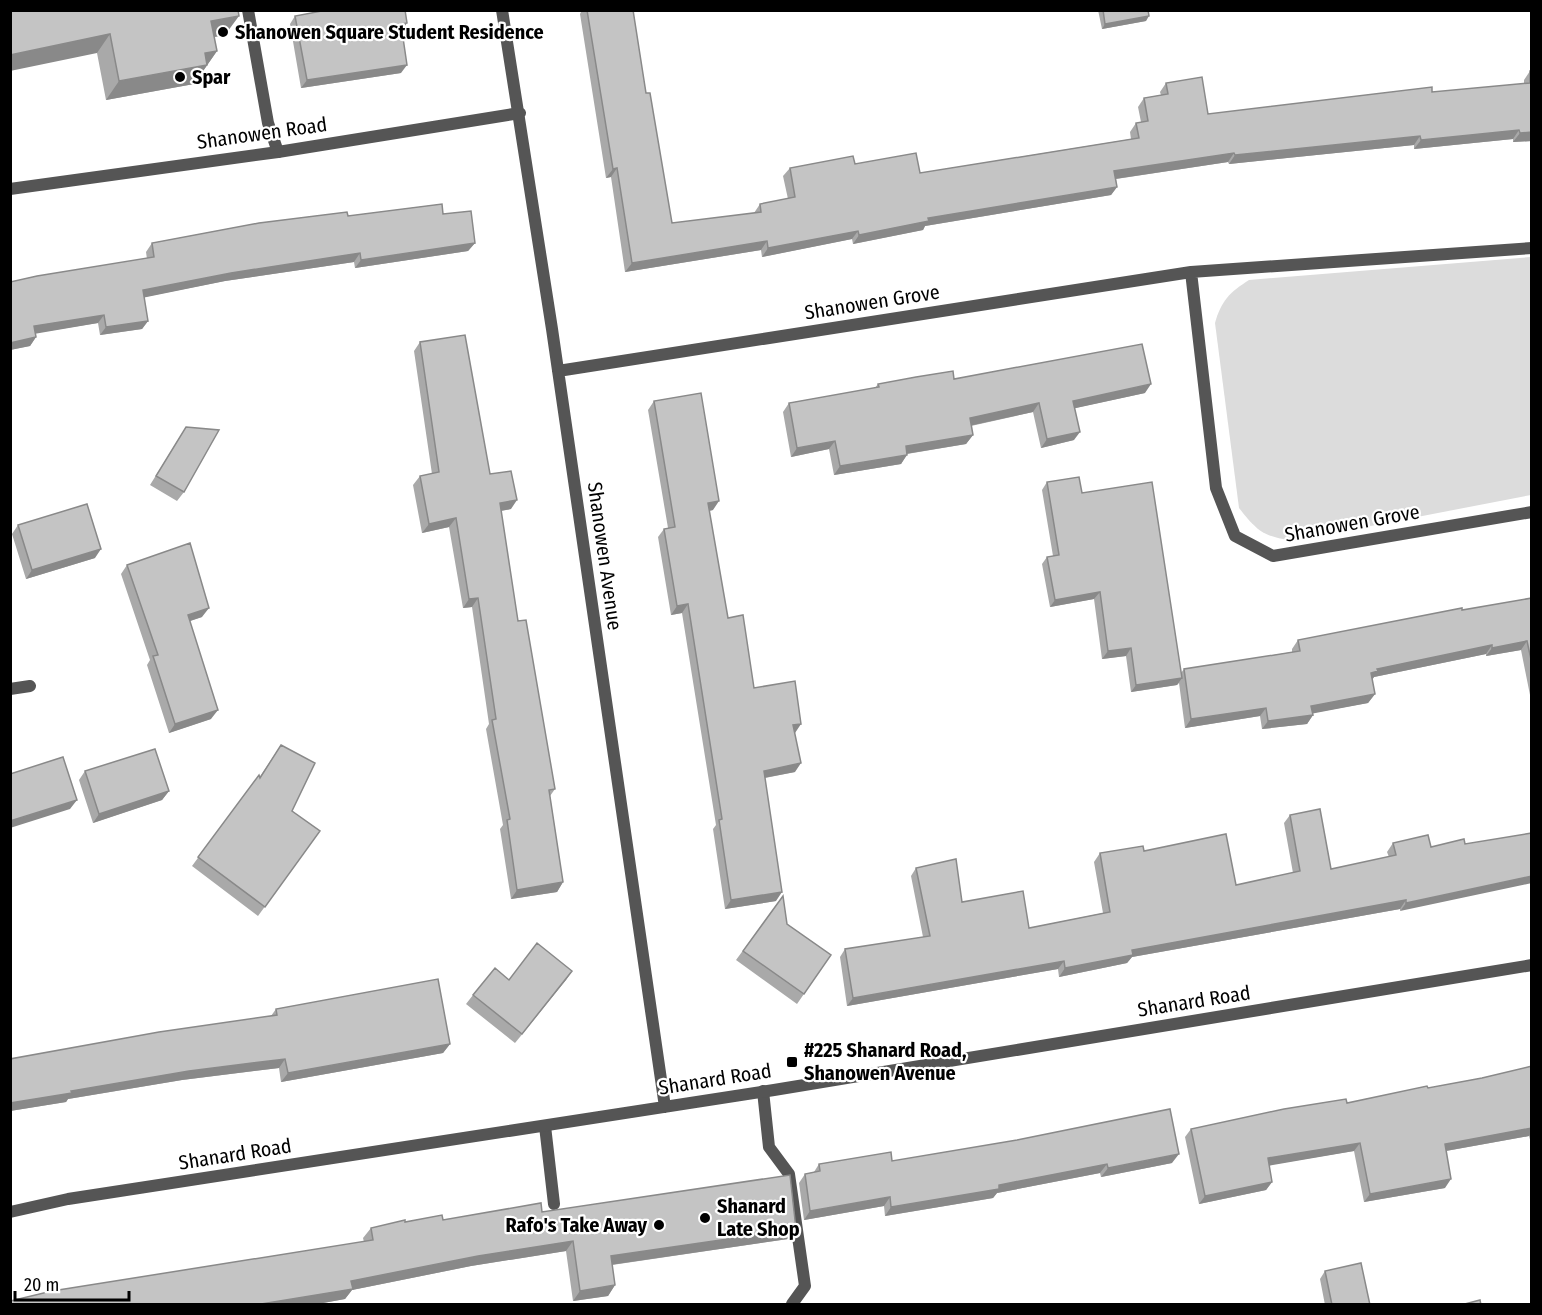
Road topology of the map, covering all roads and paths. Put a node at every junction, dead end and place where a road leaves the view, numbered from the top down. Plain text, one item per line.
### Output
1 (248, 10) edge
2 (502, 10) edge
3 (520, 113) junction
4 (279, 152) junction
5 (10, 189) edge
6 (1532, 248) edge
7 (1191, 272) junction
8 (558, 371) junction
9 (1532, 512) edge
10 (30, 686) dead end
11 (10, 689) edge
12 (1532, 965) edge
13 (763, 1091) junction
14 (665, 1107) junction
15 (545, 1126) junction
16 (554, 1204) dead end
17 (10, 1212) edge
18 (792, 1305) edge

1 - 4 street
2 - 3 street, Shanowen Avenue
3 - 4 street, Shanowen Road
3 - 8 street, Shanowen Avenue
4 - 5 street, Shanowen Road
6 - 7 street, Shanowen Grove
7 - 8 street, Shanowen Grove
7 - 9 street, Shanowen Grove
8 - 14 street, Shanowen Avenue
10 - 11 street
12 - 13 street, Shanard Road
13 - 14 street, Shanard Road
13 - 18 street
14 - 15 street, Shanard Road
15 - 16 street
15 - 17 street, Shanard Road

